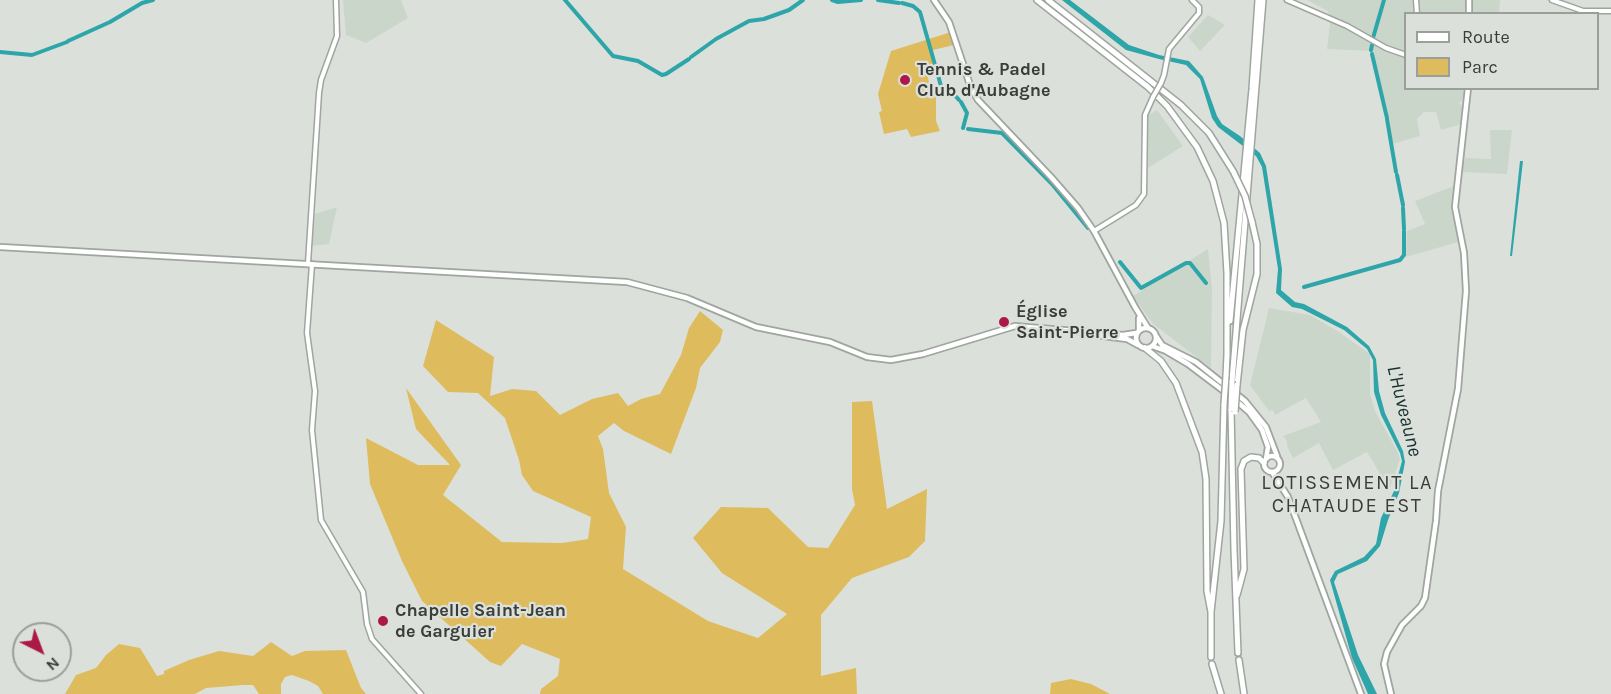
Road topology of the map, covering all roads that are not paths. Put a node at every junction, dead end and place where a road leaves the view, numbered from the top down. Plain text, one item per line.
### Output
1 (336, 0) edge
2 (934, 0) edge
3 (1037, 0) edge
4 (1048, 0) edge
5 (1192, 0) edge
6 (1258, 0) edge
7 (1263, 0) edge
8 (1287, 0) edge
9 (1552, 0) edge
10 (1611, 11) edge
11 (1404, 54) edge
12 (1468, 90) edge
13 (1250, 140) junction
14 (1248, 156) junction
15 (1094, 231) junction
16 (0, 247) edge
17 (310, 263) junction
18 (1135, 307) junction
19 (1148, 328) junction
20 (1063, 329) junction
21 (1138, 332) junction
22 (1156, 336) junction
23 (1138, 345) junction
24 (1148, 347) junction
25 (1227, 357) junction
26 (1235, 383) junction
27 (1276, 456) junction
28 (1265, 461) junction
29 (1279, 469) junction
30 (1272, 472) junction
31 (1283, 486) junction
32 (1236, 599) junction
33 (1211, 612) junction
34 (1238, 653) dead end
35 (1211, 657) dead end
36 (1239, 660) dead end
37 (1212, 664) dead end
38 (420, 694) edge
39 (1221, 694) edge
40 (1244, 694) edge
41 (1361, 694) edge
42 (1391, 694) edge

1 - 17 street
2 - 15 main road
3 - 25 highway
4 - 26 highway, bridge
5 - 15 street, bridge
6 - 13 highway
7 - 13 highway
8 - 11 street
9 - 10 street
12 - 42 main road
13 - 14 highway
14 - 25 highway
14 - 26 highway
15 - 18 main road
16 - 17 main road
17 - 20 main road
17 - 38 street
18 - 19 main road
18 - 21 main road
19 - 21 main road
19 - 22 main road
20 - 21 main road
20 - 23 main road
21 - 23 main road
22 - 24 main road
22 - 27 main road
23 - 24 main road
24 - 28 main road
24 - 33 highway
25 - 33 highway, bridge
26 - 32 highway, bridge
27 - 28 main road
27 - 29 main road
28 - 30 main road
28 - 32 highway
29 - 30 main road
29 - 31 main road
30 - 31 main road
31 - 41 main road
32 - 34 highway
33 - 35 highway
36 - 40 highway
37 - 39 highway

